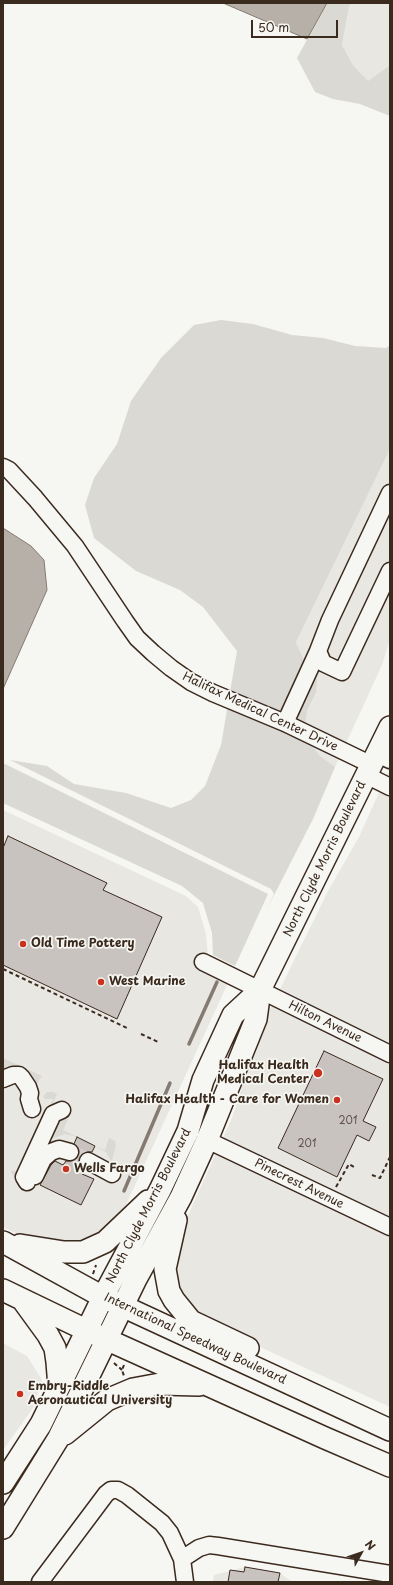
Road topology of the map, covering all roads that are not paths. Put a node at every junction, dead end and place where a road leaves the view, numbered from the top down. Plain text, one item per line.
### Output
1 (3, 467) edge
2 (390, 493) edge
3 (390, 571) edge
4 (318, 651) junction
5 (285, 723) junction
6 (390, 728) edge
7 (376, 764) edge
8 (390, 787) edge
9 (203, 962) dead end
10 (260, 990) junction
11 (390, 1054) edge
12 (3, 1080) edge
13 (30, 1104) dead end
14 (62, 1110) dead end
15 (207, 1140) junction
16 (70, 1152) tunnel mouth
17 (88, 1161) tunnel mouth
18 (112, 1174) dead end
19 (160, 1190) junction
20 (181, 1197) junction
21 (390, 1227) edge
22 (3, 1242) edge
23 (3, 1290) edge
24 (103, 1297) junction
25 (22, 1300) junction
26 (123, 1305) junction
27 (88, 1331) junction
28 (107, 1339) junction
29 (208, 1385) junction
30 (57, 1392) junction
31 (390, 1418) edge
32 (390, 1430) edge
33 (58, 1439) junction
34 (390, 1466) edge
35 (3, 1484) edge
36 (3, 1528) edge
37 (182, 1559) junction
38 (390, 1574) edge
39 (40, 1582) edge
40 (185, 1582) edge

1 - 5 street, Halifax Medical Center Drive
2 - 4 street
3 - 4 street
4 - 5 street
5 - 7 street, Halifax Medical Center Drive
6 - 7 main road, North Clyde Morris Boulevard
7 - 8 street, Halifax Medical Center Drive
7 - 10 main road, North Clyde Morris Boulevard
9 - 10 street, Hilton Avenue
10 - 11 street, Hilton Avenue
10 - 15 main road, North Clyde Morris Boulevard
10 - 19 main road, North Clyde Morris Boulevard
12 - 13 street
14 - 16 street
15 - 20 main road, North Clyde Morris Boulevard
15 - 21 street, Pinecrest Avenue
17 - 18 street
19 - 22 main road
19 - 24 main road, North Clyde Morris Boulevard
20 - 26 main road, North Clyde Morris Boulevard
20 - 31 main road
22 - 24 main road, International Speedway Boulevard
23 - 25 main road
24 - 26 main road, International Speedway Boulevard
24 - 27 main road, North Clyde Morris Boulevard
25 - 27 main road
25 - 30 main road
26 - 28 main road, North Clyde Morris Boulevard
26 - 32 main road, International Speedway Boulevard
27 - 28 main road
27 - 30 main road, North Clyde Morris Boulevard
28 - 29 main road
28 - 33 main road, North Clyde Morris Boulevard
29 - 33 main road
29 - 34 main road
30 - 35 main road, North Clyde Morris Boulevard
33 - 36 main road
37 - 38 street
37 - 39 street
37 - 40 street

